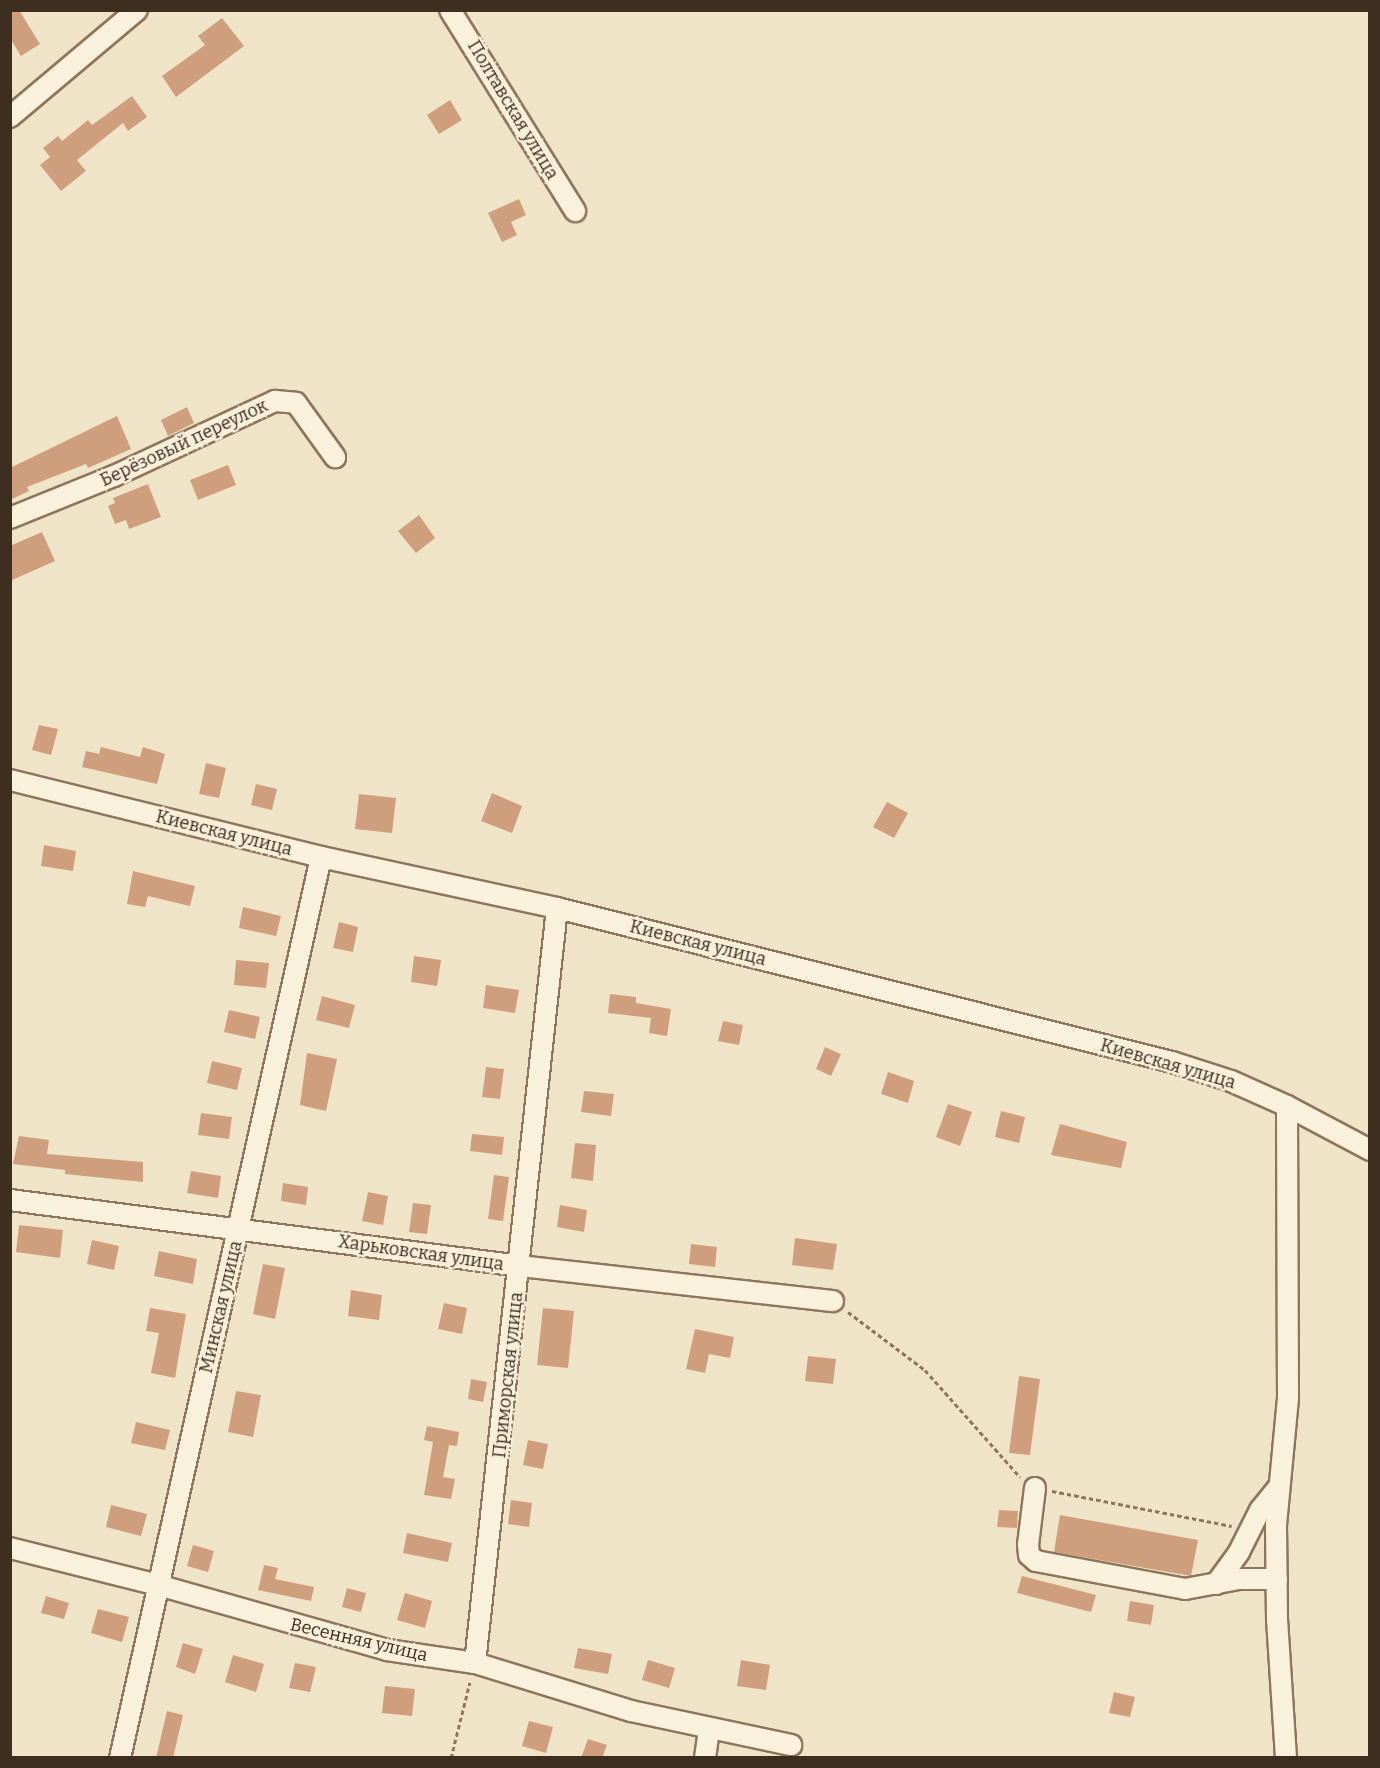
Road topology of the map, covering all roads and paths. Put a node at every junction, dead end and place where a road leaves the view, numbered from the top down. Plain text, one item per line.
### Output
1 (137, 10) edge
2 (450, 10) edge
3 (10, 117) edge
4 (575, 211) dead end
5 (335, 457) dead end
6 (10, 518) edge
7 (10, 780) edge
8 (321, 857) junction
9 (557, 908) junction
10 (1287, 1106) junction
11 (1370, 1150) edge
12 (10, 1200) edge
13 (238, 1228) junction
14 (520, 1266) junction
15 (833, 1301) joint
16 (1035, 1488) junction
17 (1278, 1488) junction
18 (1251, 1529) junction
19 (10, 1548) edge
20 (1276, 1579) junction
21 (1216, 1584) junction
22 (158, 1585) junction
23 (475, 1663) junction
24 (708, 1729) junction
25 (791, 1745) dead end
26 (120, 1758) edge
27 (452, 1758) edge
28 (705, 1758) edge
29 (1286, 1758) edge

1 - 3 street
2 - 4 street, Полтавская улица
5 - 6 street, Берёзовый переулок
7 - 8 street, Киевская улица
8 - 9 street, Киевская улица
8 - 13 street, Минская улица
9 - 10 street, Киевская улица
9 - 14 street, Приморская улица
10 - 11 street, Киевская улица
10 - 17 street
12 - 13 street, Харьковская улица
13 - 14 street, Харьковская улица
13 - 22 street, Минская улица
14 - 15 street, Харьковская улица
14 - 23 street, Приморская улица
15 - 16 path
16 - 18 path
16 - 21 street
17 - 18 street
17 - 20 street
18 - 21 street
19 - 22 street, Весенняя улица
20 - 21 street
20 - 29 street
22 - 23 street, Весенняя улица
22 - 26 street, Минская улица
23 - 24 street, Весенняя улица
23 - 27 path
24 - 25 street, Весенняя улица
24 - 28 street

